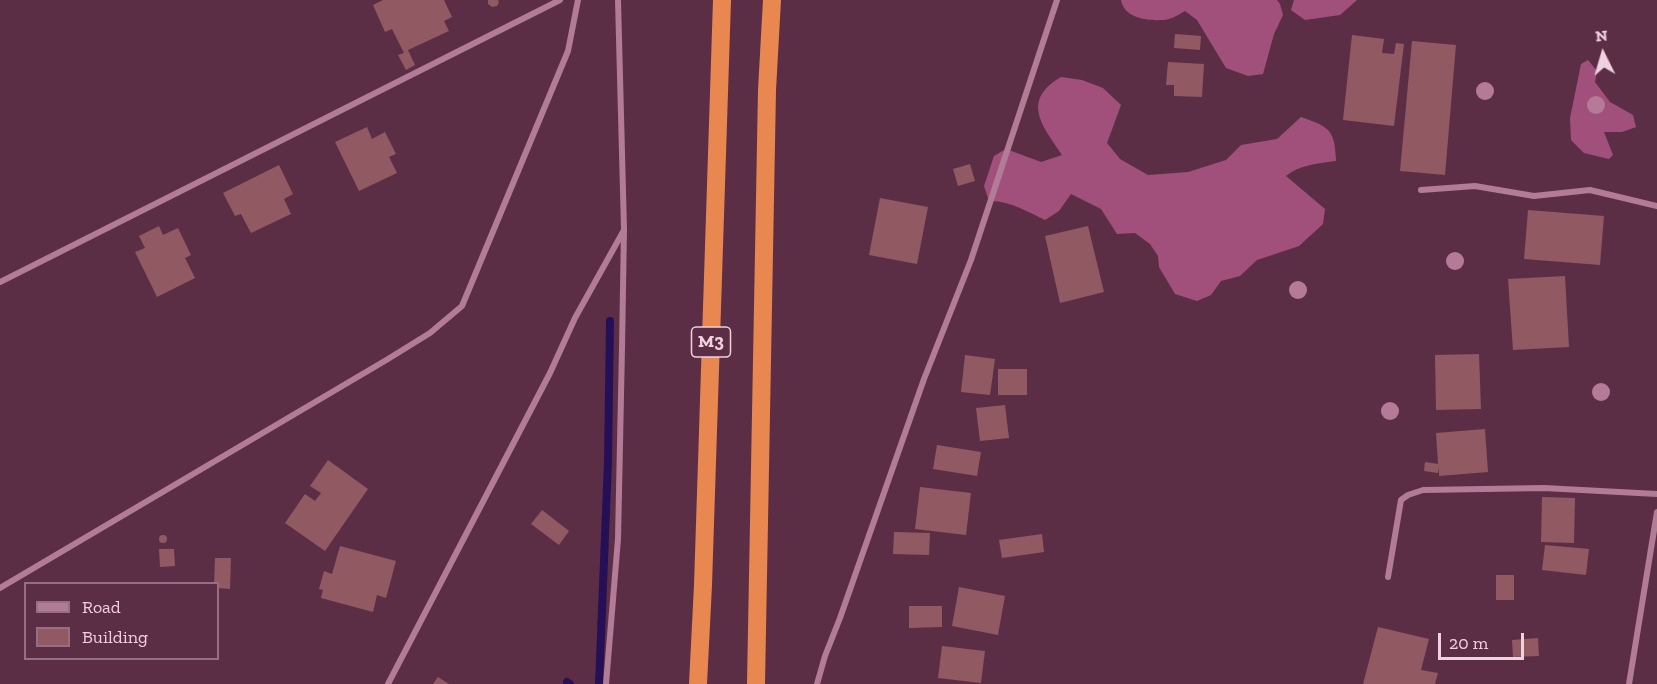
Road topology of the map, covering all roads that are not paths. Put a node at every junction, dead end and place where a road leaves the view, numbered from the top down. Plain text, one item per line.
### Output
1 (560, 0) edge
2 (578, 0) edge
3 (618, 0) edge
4 (722, 0) edge
5 (772, 0) edge
6 (1057, 0) edge
7 (1421, 190) dead end
8 (1657, 207) edge
9 (624, 229) junction
10 (0, 282) edge
11 (1657, 494) edge
12 (1657, 512) edge
13 (1388, 577) dead end
14 (0, 588) edge
15 (388, 684) edge
16 (606, 684) edge
17 (698, 684) edge
18 (756, 684) edge
19 (817, 684) edge
20 (1629, 684) edge

1 - 10 street
2 - 14 street
3 - 9 street
4 - 17 highway, M3
5 - 18 highway
6 - 19 street
7 - 8 street
9 - 15 street
9 - 16 street
11 - 13 street
12 - 20 street

